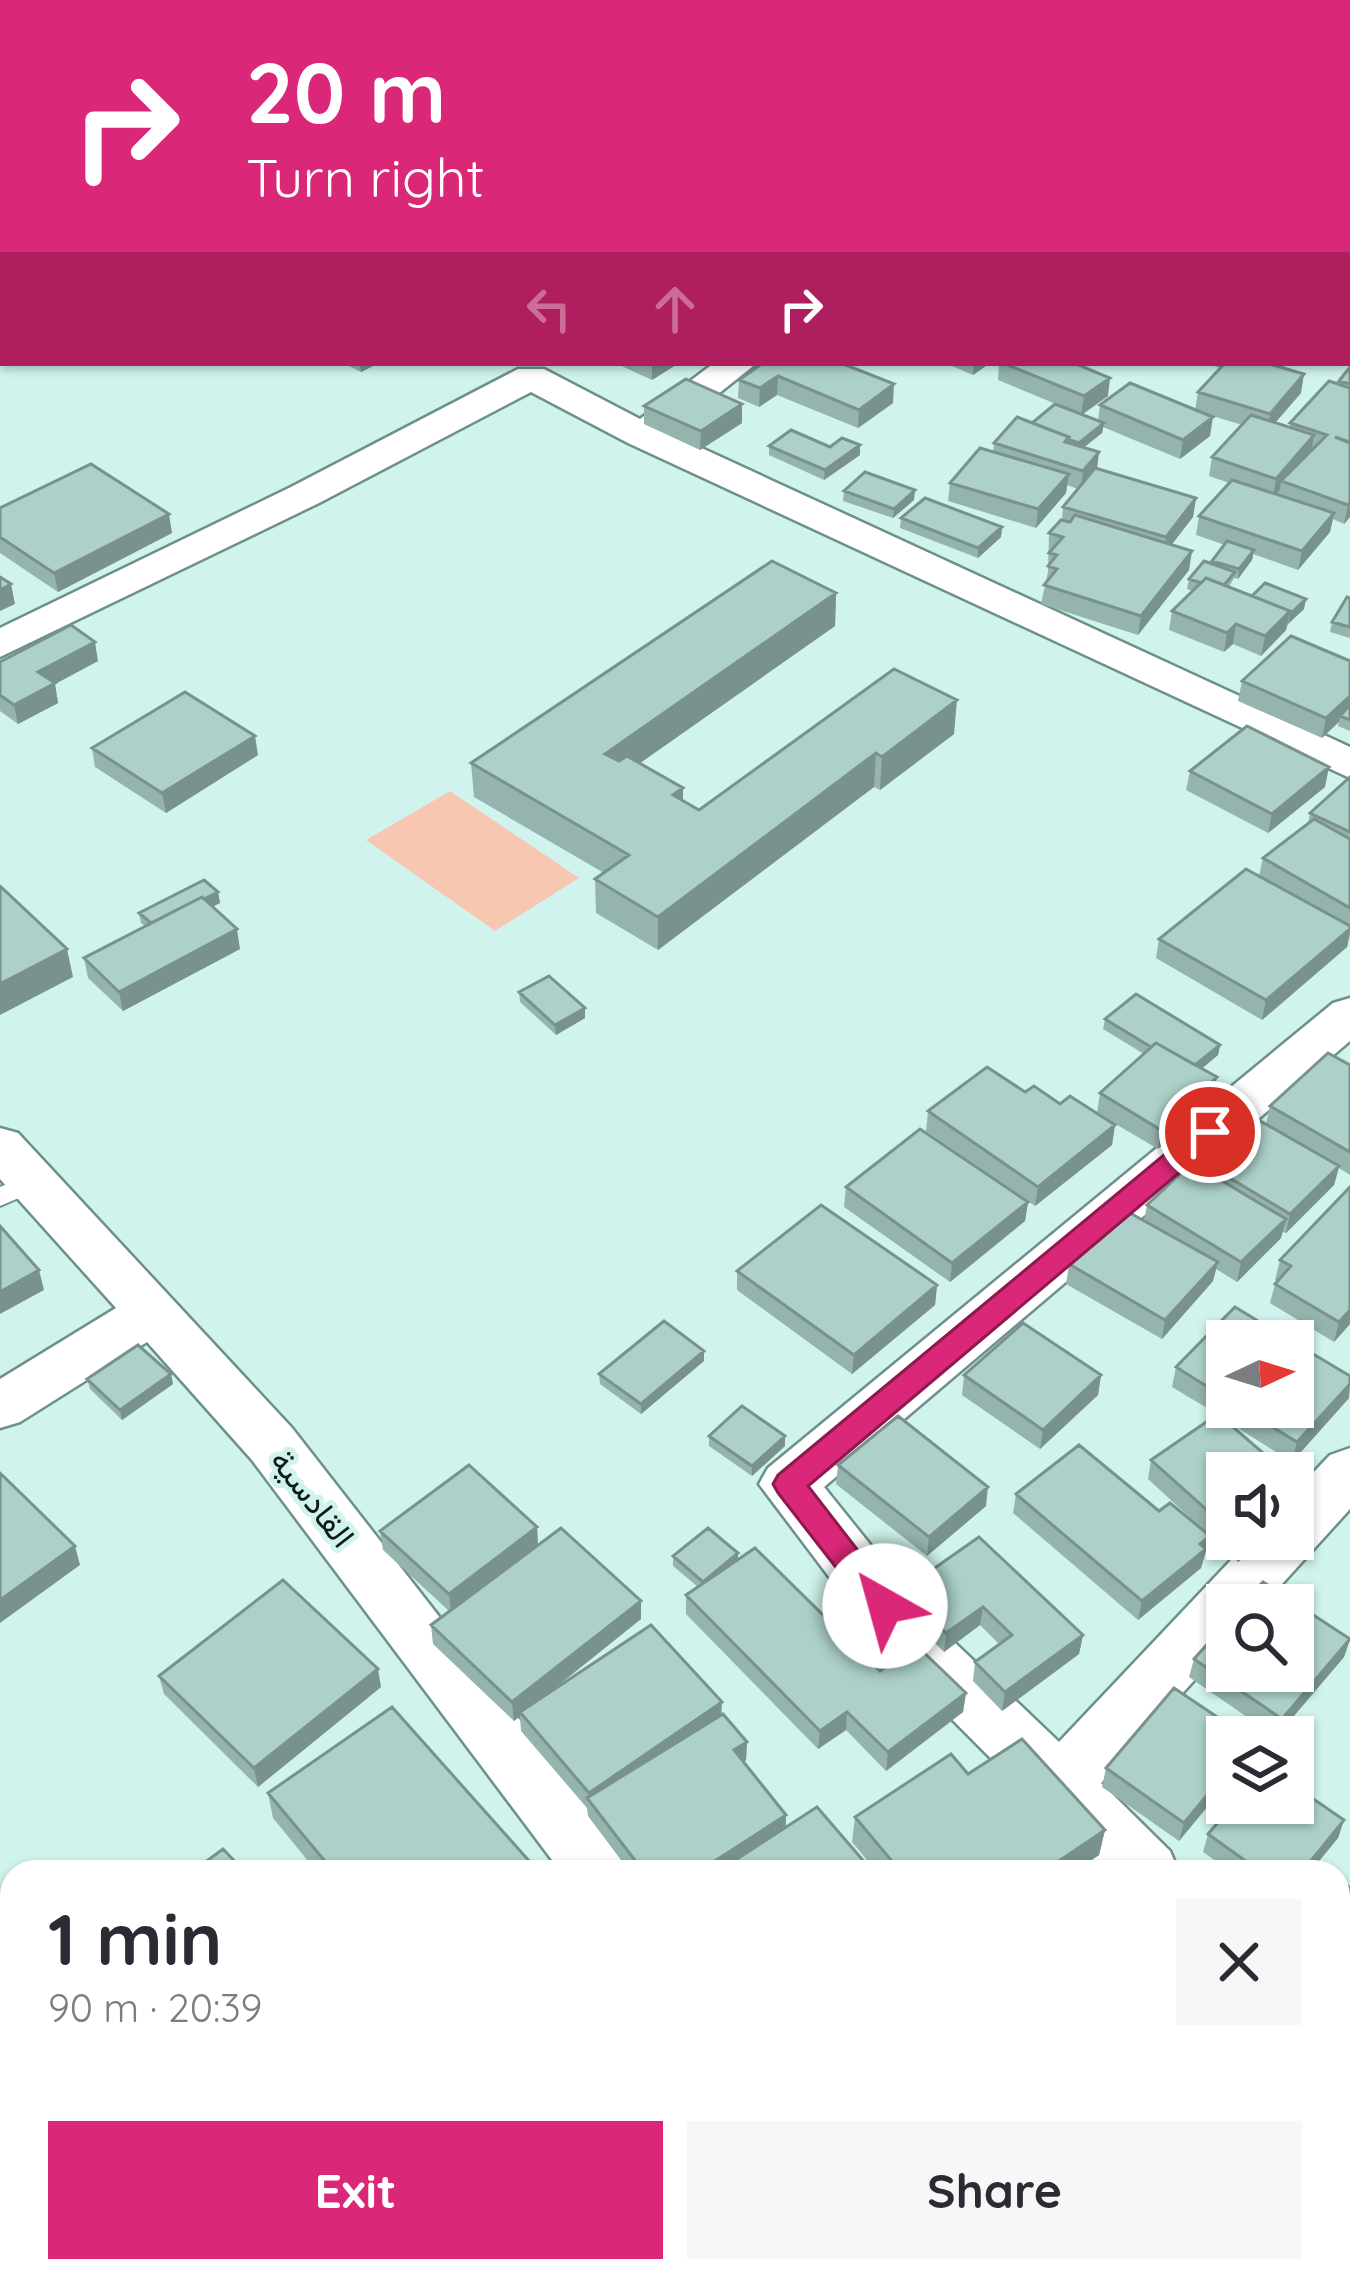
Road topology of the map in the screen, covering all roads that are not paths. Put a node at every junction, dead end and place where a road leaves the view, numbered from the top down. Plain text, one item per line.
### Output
1 (734, 366) edge
2 (518, 370) edge
3 (642, 435) junction
4 (0, 644) edge
5 (1350, 764) edge
6 (1350, 1015) edge
7 (11, 1175) edge
8 (152, 1312) junction
9 (0, 1406) edge
10 (1350, 1471) edge
11 (1314, 1510) edge
12 (1268, 1560) edge
13 (1060, 1784) junction
14 (590, 1860) edge
15 (1135, 1860) edge

1 - 3 street
2 - 3 street
2 - 4 street
3 - 5 street
6 - 13 street
7 - 8 street, القادسية
8 - 9 street
8 - 14 street, القادسية
10 - 11 street
12 - 13 street
13 - 15 street

